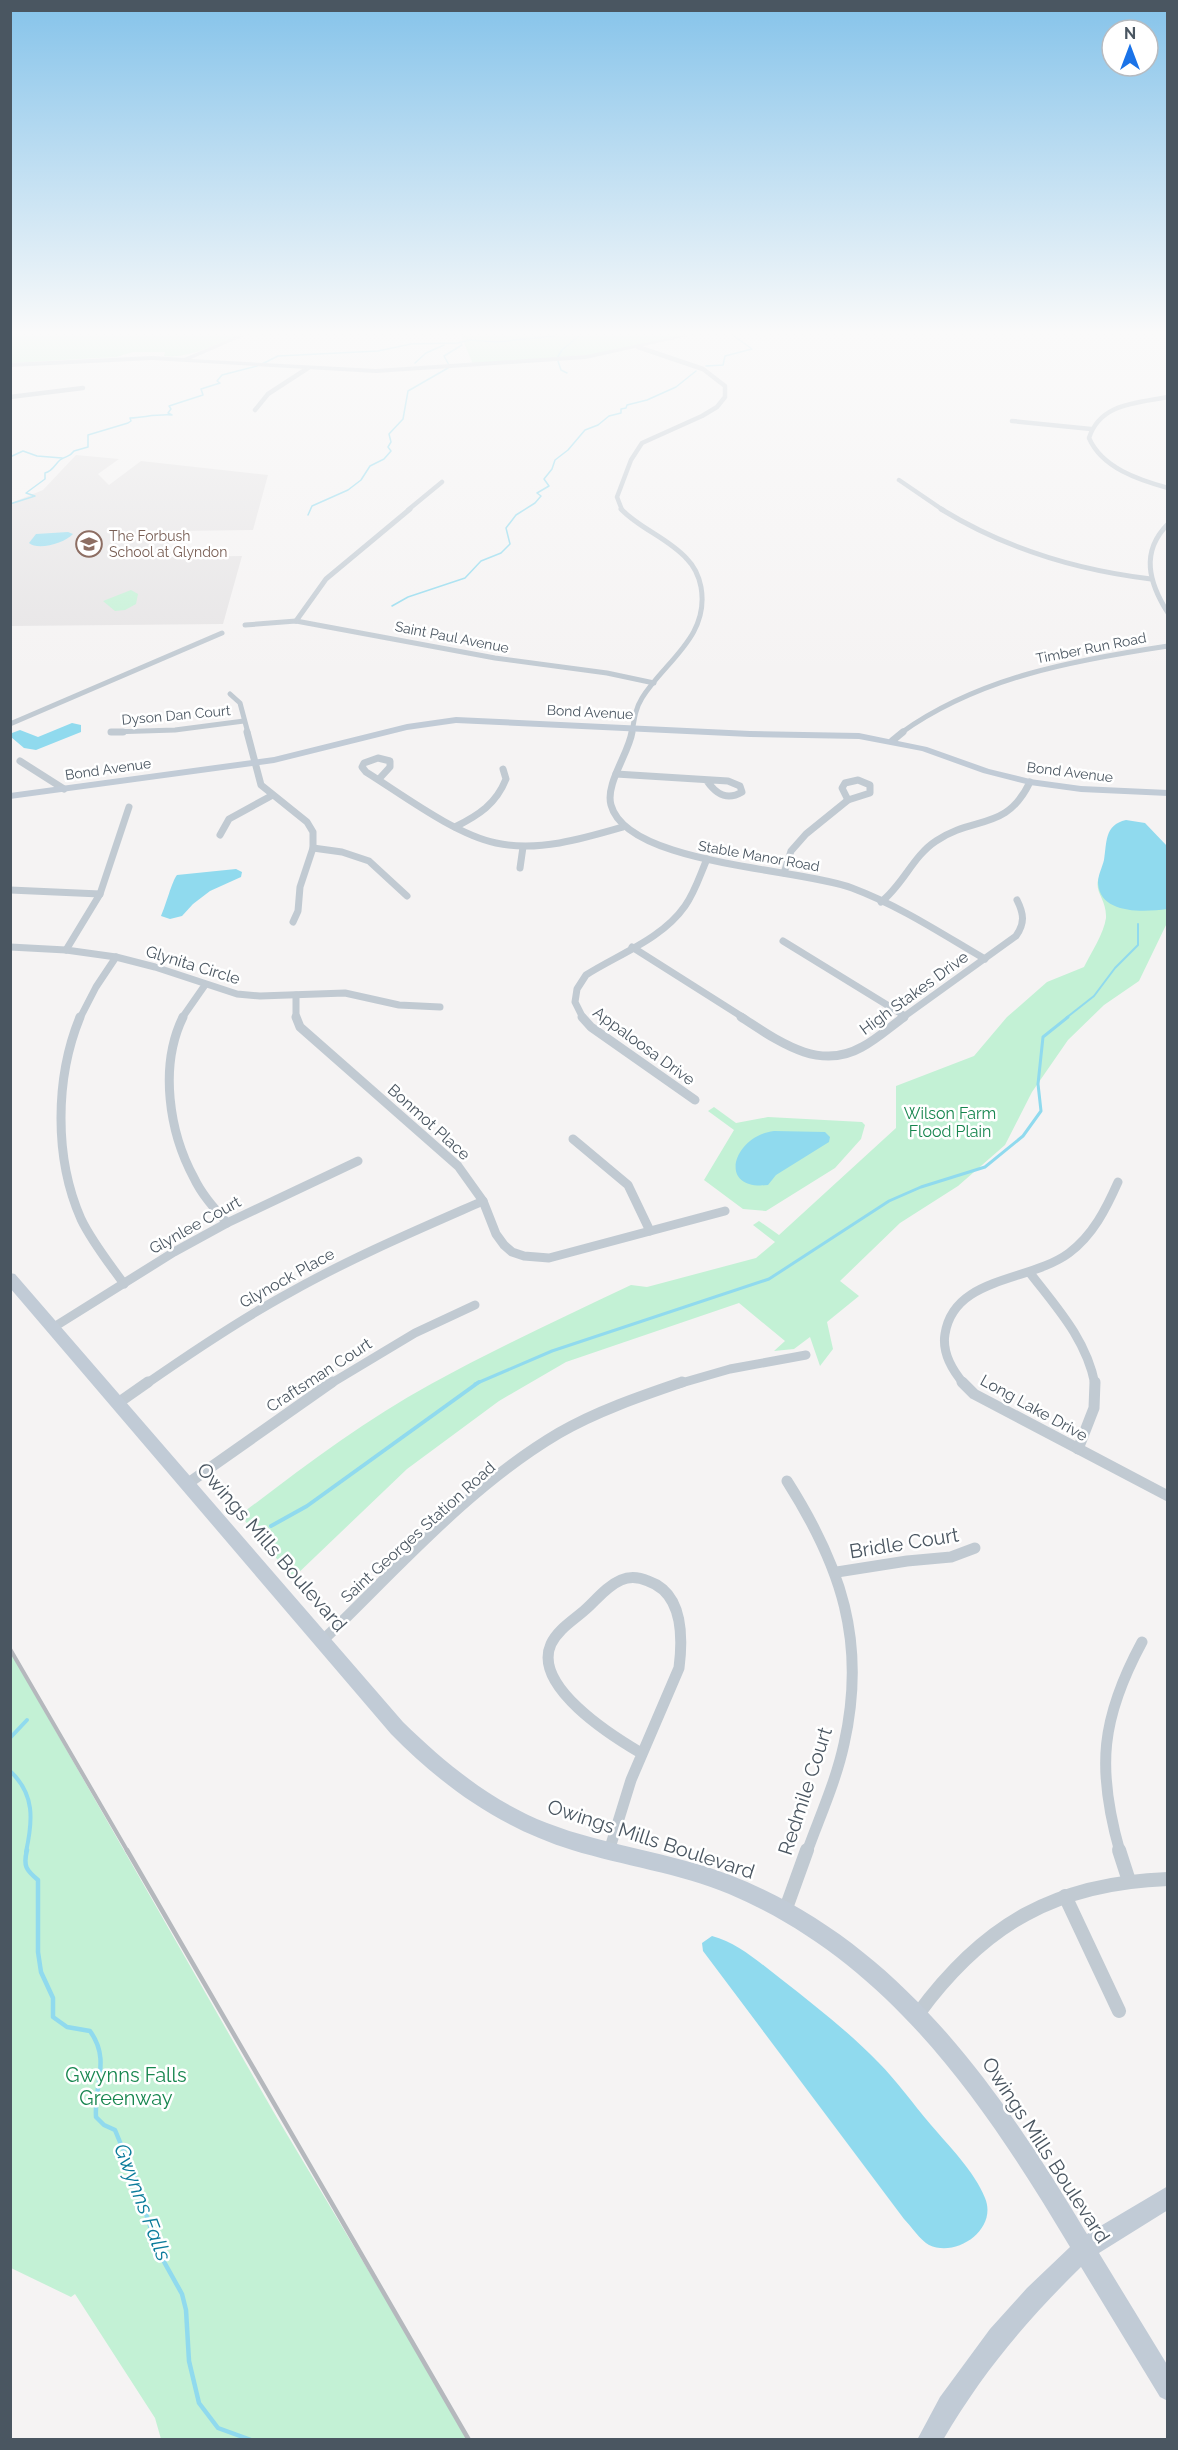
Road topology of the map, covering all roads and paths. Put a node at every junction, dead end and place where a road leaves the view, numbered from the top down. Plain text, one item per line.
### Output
1 (637, 450) edge
2 (1097, 450) edge
3 (899, 480) dead end
4 (442, 482) dead end
5 (1167, 488) edge
6 (1167, 524) edge
7 (1151, 579) junction
8 (1167, 613) edge
9 (297, 621) junction
10 (245, 625) dead end
11 (222, 633) dead end
12 (1167, 646) edge
13 (654, 683) junction
14 (230, 694) dead end
15 (244, 721) junction
16 (10, 724) edge
17 (633, 728) junction
18 (111, 732) dead end
19 (892, 741) junction
20 (20, 761) dead end
21 (256, 763) junction
22 (503, 769) dead end
23 (616, 774) junction
24 (379, 779) dead end
25 (708, 781) junction
26 (1030, 782) junction
27 (64, 789) junction
28 (1167, 793) edge
29 (10, 796) edge
30 (271, 796) junction
31 (848, 800) dead end
32 (129, 807) dead end
33 (455, 827) junction
34 (623, 827) junction
35 (220, 835) dead end
36 (523, 847) junction
37 (313, 848) junction
38 (707, 859) junction
39 (520, 868) dead end
40 (784, 873) junction
41 (10, 891) edge
42 (100, 894) junction
43 (407, 896) dead end
44 (1017, 900) dead end
45 (881, 902) junction
46 (293, 922) dead end
47 (783, 941) dead end
48 (632, 946) junction
49 (10, 947) edge
50 (66, 950) junction
51 (116, 957) junction
52 (985, 959) junction
53 (205, 985) junction
54 (296, 995) junction
55 (440, 1007) dead end
56 (905, 1016) junction
57 (695, 1100) dead end
58 (573, 1139) dead end
59 (358, 1161) dead end
60 (1118, 1182) dead end
61 (483, 1201) junction
62 (725, 1211) dead end
63 (227, 1223) junction
64 (650, 1231) junction
65 (1030, 1273) junction
66 (10, 1278) edge
67 (124, 1284) junction
68 (475, 1305) dead end
69 (54, 1327) junction
70 (806, 1355) dead end
71 (118, 1403) junction
72 (1078, 1449) junction
73 (787, 1481) dead end
74 (187, 1484) junction
75 (1167, 1496) edge
76 (975, 1548) dead end
77 (837, 1572) junction
78 (322, 1641) junction
79 (1142, 1642) dead end
80 (641, 1753) junction
81 (609, 1851) junction
82 (1167, 1879) edge
83 (1129, 1881) junction
84 (1065, 1896) junction
85 (785, 1911) junction
86 (1119, 2011) dead end
87 (918, 2013) junction
88 (1167, 2197) edge
89 (1084, 2249) junction
90 (1167, 2389) edge
91 (929, 2439) edge

1 - 13 street
2 - 5 street
3 - 7 street
4 - 9 street
6 - 7 street
7 - 8 street
9 - 10 street, Saint Paul Avenue
9 - 13 street, Saint Paul Avenue
11 - 16 street
12 - 19 street, Timber Run Road
13 - 17 street
14 - 15 street
15 - 18 street, Dyson Dan Court
15 - 21 street
17 - 19 main road, Bond Avenue
17 - 21 main road, Bond Avenue
17 - 23 street
19 - 26 main road, Bond Avenue
20 - 27 street
21 - 27 main road, Bond Avenue
21 - 30 street
22 - 33 street
23 - 25 street
23 - 34 street
24 - 33 street
25 - 25 street
26 - 28 main road, Bond Avenue
26 - 45 street
27 - 29 main road, Bond Avenue
30 - 35 street
30 - 37 street
31 - 40 street
32 - 42 street
33 - 36 street
34 - 36 street
34 - 38 street, Stable Manor Road
36 - 39 street
37 - 43 street
37 - 46 street
38 - 40 street, Stable Manor Road
38 - 48 street, Appaloosa Drive
40 - 45 street, Stable Manor Road
41 - 42 street
42 - 50 street
44 - 52 street, High Stakes Drive
45 - 52 street, Stable Manor Road
47 - 56 street
48 - 56 street, High Stakes Drive
48 - 57 street, Appaloosa Drive
49 - 50 street, Glynita Circle
50 - 51 street, Glynita Circle
51 - 53 street, Glynita Circle
51 - 67 street
52 - 56 street, High Stakes Drive
53 - 54 street, Glynita Circle
53 - 63 street
54 - 55 street, Glynita Circle
54 - 61 street, Bonmot Place
58 - 64 street
59 - 63 street, Glynlee Court
60 - 65 street, Long Lake Drive
61 - 64 street, Bonmot Place
61 - 71 street, Glynock Place
62 - 64 street, Bonmot Place
63 - 67 street, Glynlee Court
65 - 72 street
65 - 72 street, Long Lake Drive
66 - 69 main road, Owings Mills Boulevard
67 - 69 street, Glynlee Court
68 - 74 street, Craftsman Court
69 - 71 main road, Owings Mills Boulevard
70 - 78 street, Saint Georges Station Road
71 - 74 main road, Owings Mills Boulevard
72 - 75 street, Long Lake Drive
73 - 77 street, Redmile Court
74 - 78 main road, Owings Mills Boulevard
76 - 77 street, Bridle Court
77 - 85 street, Redmile Court
78 - 81 main road, Owings Mills Boulevard
79 - 83 street
80 - 80 street
80 - 81 street
81 - 85 main road, Owings Mills Boulevard
82 - 83 street
83 - 84 street
84 - 86 street
84 - 87 street
85 - 87 main road, Owings Mills Boulevard
87 - 89 main road, Owings Mills Boulevard
88 - 89 main road
89 - 90 main road, Owings Mills Boulevard
89 - 91 main road

